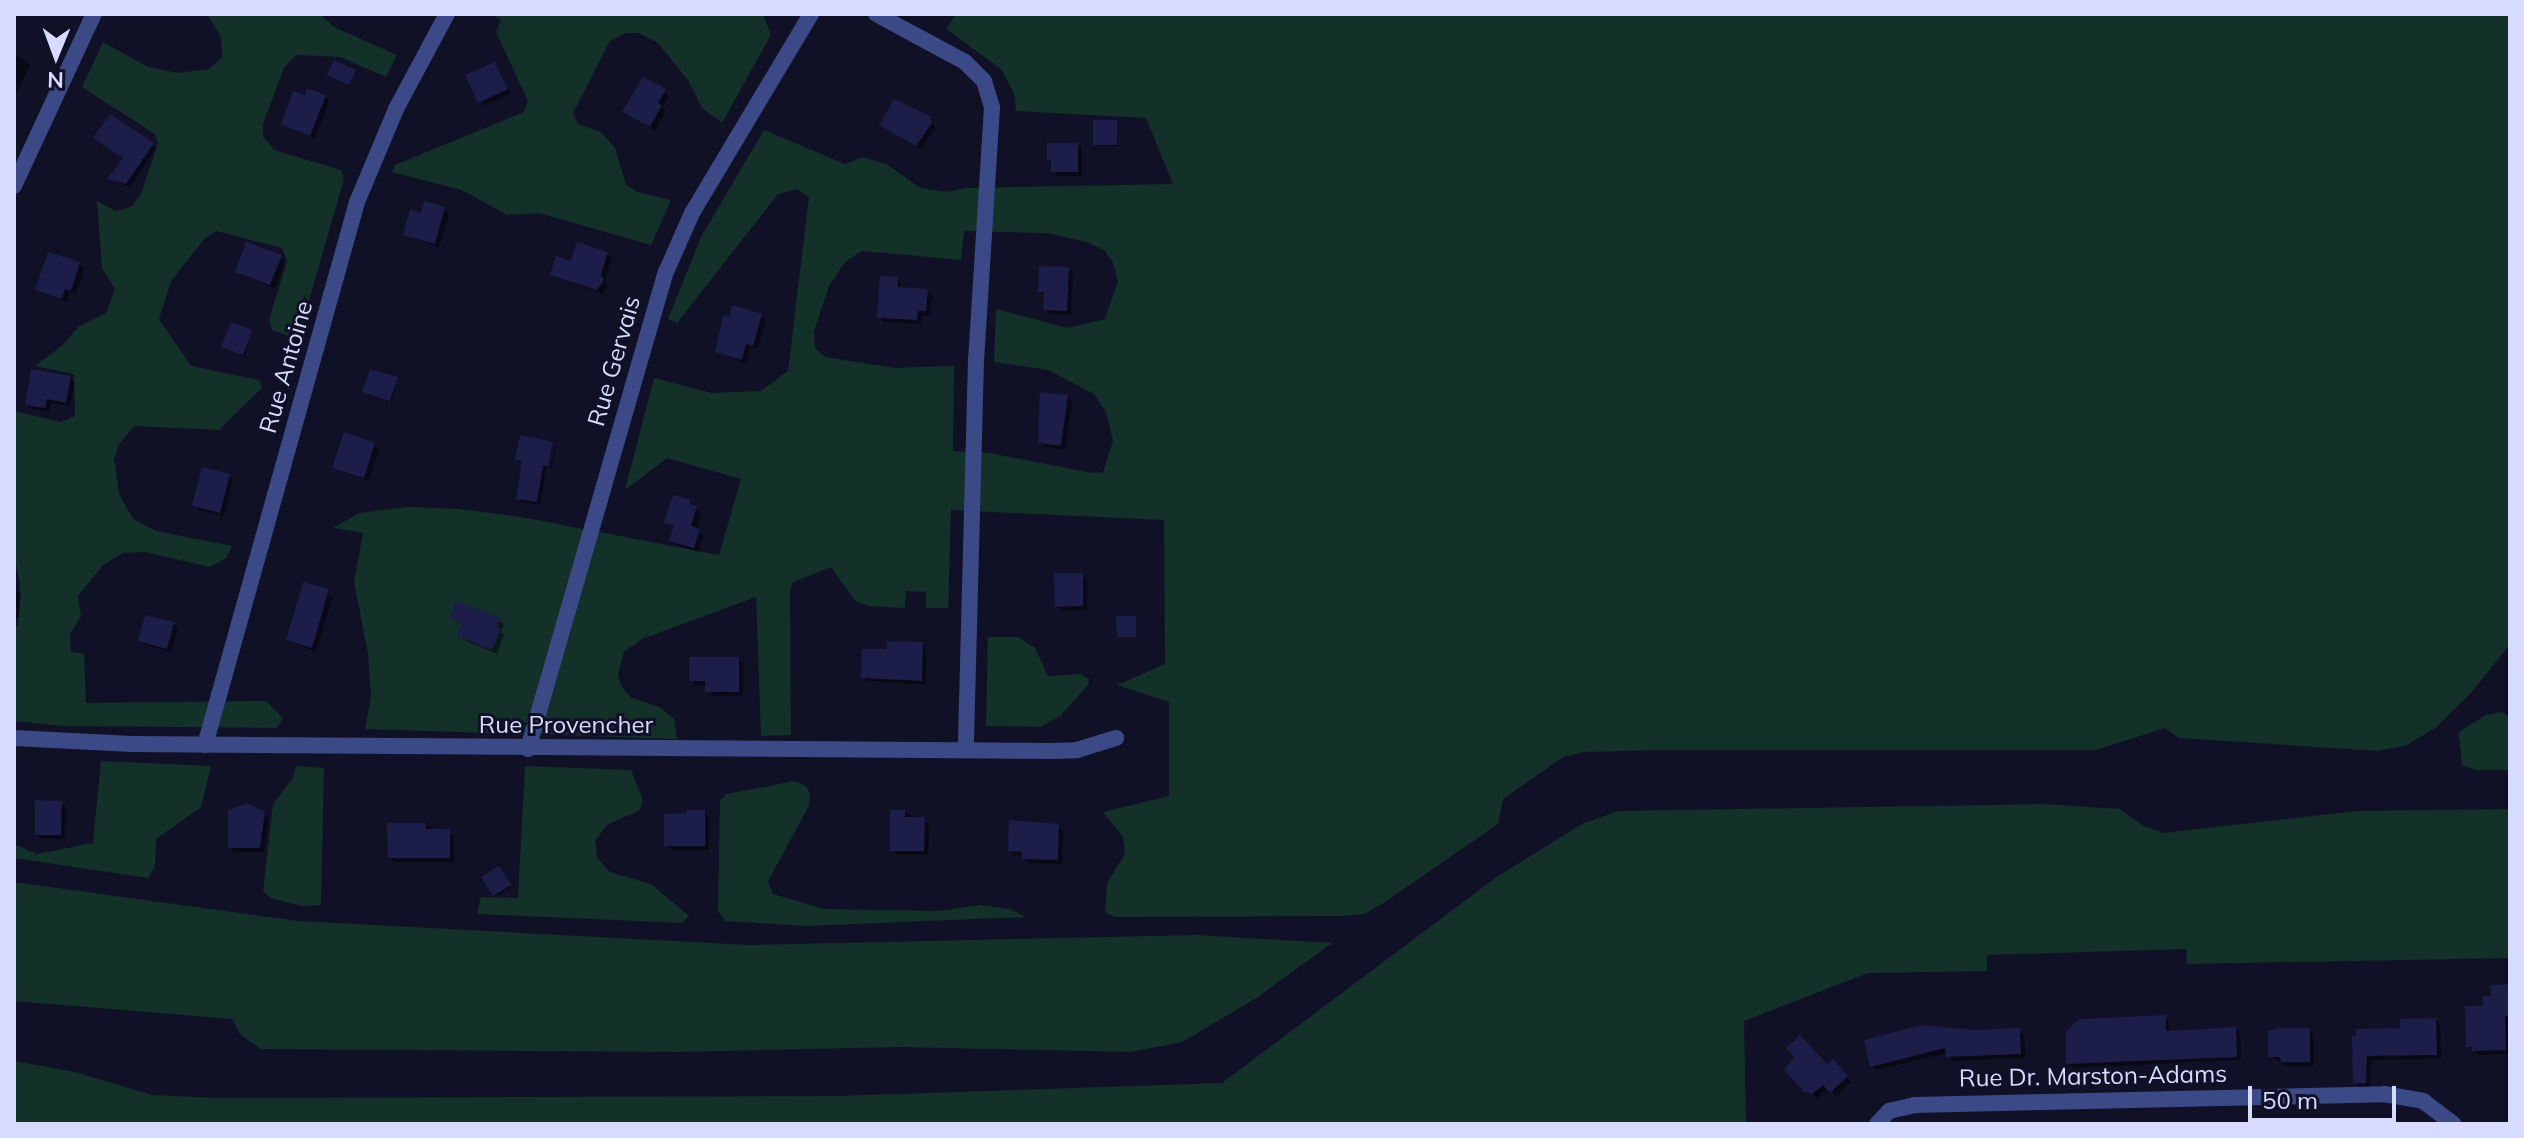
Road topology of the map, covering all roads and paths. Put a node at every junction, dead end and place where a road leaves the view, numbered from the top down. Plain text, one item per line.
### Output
1 (94, 14) edge
2 (447, 14) edge
3 (811, 14) edge
4 (876, 14) edge
5 (14, 186) edge
6 (14, 738) edge
7 (1116, 738) dead end
8 (205, 745) junction
9 (528, 749) junction
10 (966, 750) junction
11 (1877, 1124) edge
12 (2453, 1124) edge

1 - 5 street
2 - 8 street, Rue Antoine
3 - 9 street, Rue Gervais
4 - 10 street
6 - 8 street, Rue Provencher
7 - 10 street, Rue Provencher
8 - 9 street, Rue Provencher
9 - 10 street, Rue Provencher
11 - 12 street, Rue Dr. Marston-Adams

